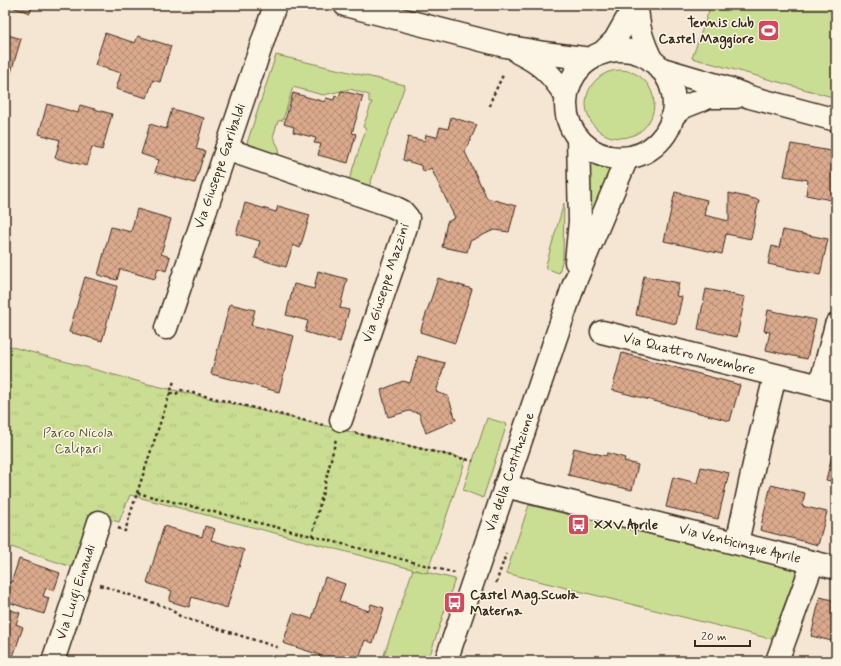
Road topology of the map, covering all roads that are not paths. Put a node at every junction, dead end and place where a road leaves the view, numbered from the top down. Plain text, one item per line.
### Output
1 (275, 5) edge
2 (344, 5) edge
3 (636, 5) edge
4 (505, 46) junction
5 (597, 56) junction
6 (656, 65) junction
7 (566, 96) junction
8 (750, 97) junction
9 (672, 116) junction
10 (836, 120) edge
11 (578, 138) junction
12 (226, 149) junction
13 (627, 158) junction
14 (574, 284) junction
15 (836, 325) edge
16 (166, 328) dead end
17 (602, 332) dead end
18 (775, 376) junction
19 (828, 388) edge
20 (341, 420) road end
21 (505, 486) junction
22 (99, 522) road end
23 (737, 543) junction
24 (813, 562) junction
25 (836, 568) edge
26 (53, 661) edge
27 (446, 661) edge
28 (777, 661) edge

1 - 12 street, Via Giuseppe Garibaldi
2 - 4 street
3 - 5 street
3 - 6 street
4 - 5 street
4 - 7 street
5 - 6 street
5 - 7 street
6 - 8 street
6 - 9 street
7 - 11 street
8 - 9 street
8 - 10 street
9 - 13 street
11 - 13 street
11 - 14 street, Via della Costituzione
12 - 16 street, Via Giuseppe Garibaldi
12 - 20 street, Via Giuseppe Mazzini
13 - 14 street, Via della Costituzione
14 - 21 street, Via della Costituzione
15 - 19 street
17 - 18 street, Via Quattro Novembre
18 - 19 street, Via Quattro Novembre
18 - 23 street
21 - 23 street, Via Venticinque Aprile
21 - 27 street, Via della Costituzione
22 - 26 street, Via Luigi Einaudi
23 - 24 street, Via Venticinque Aprile
24 - 25 street, Via Venticinque Aprile
24 - 28 street

